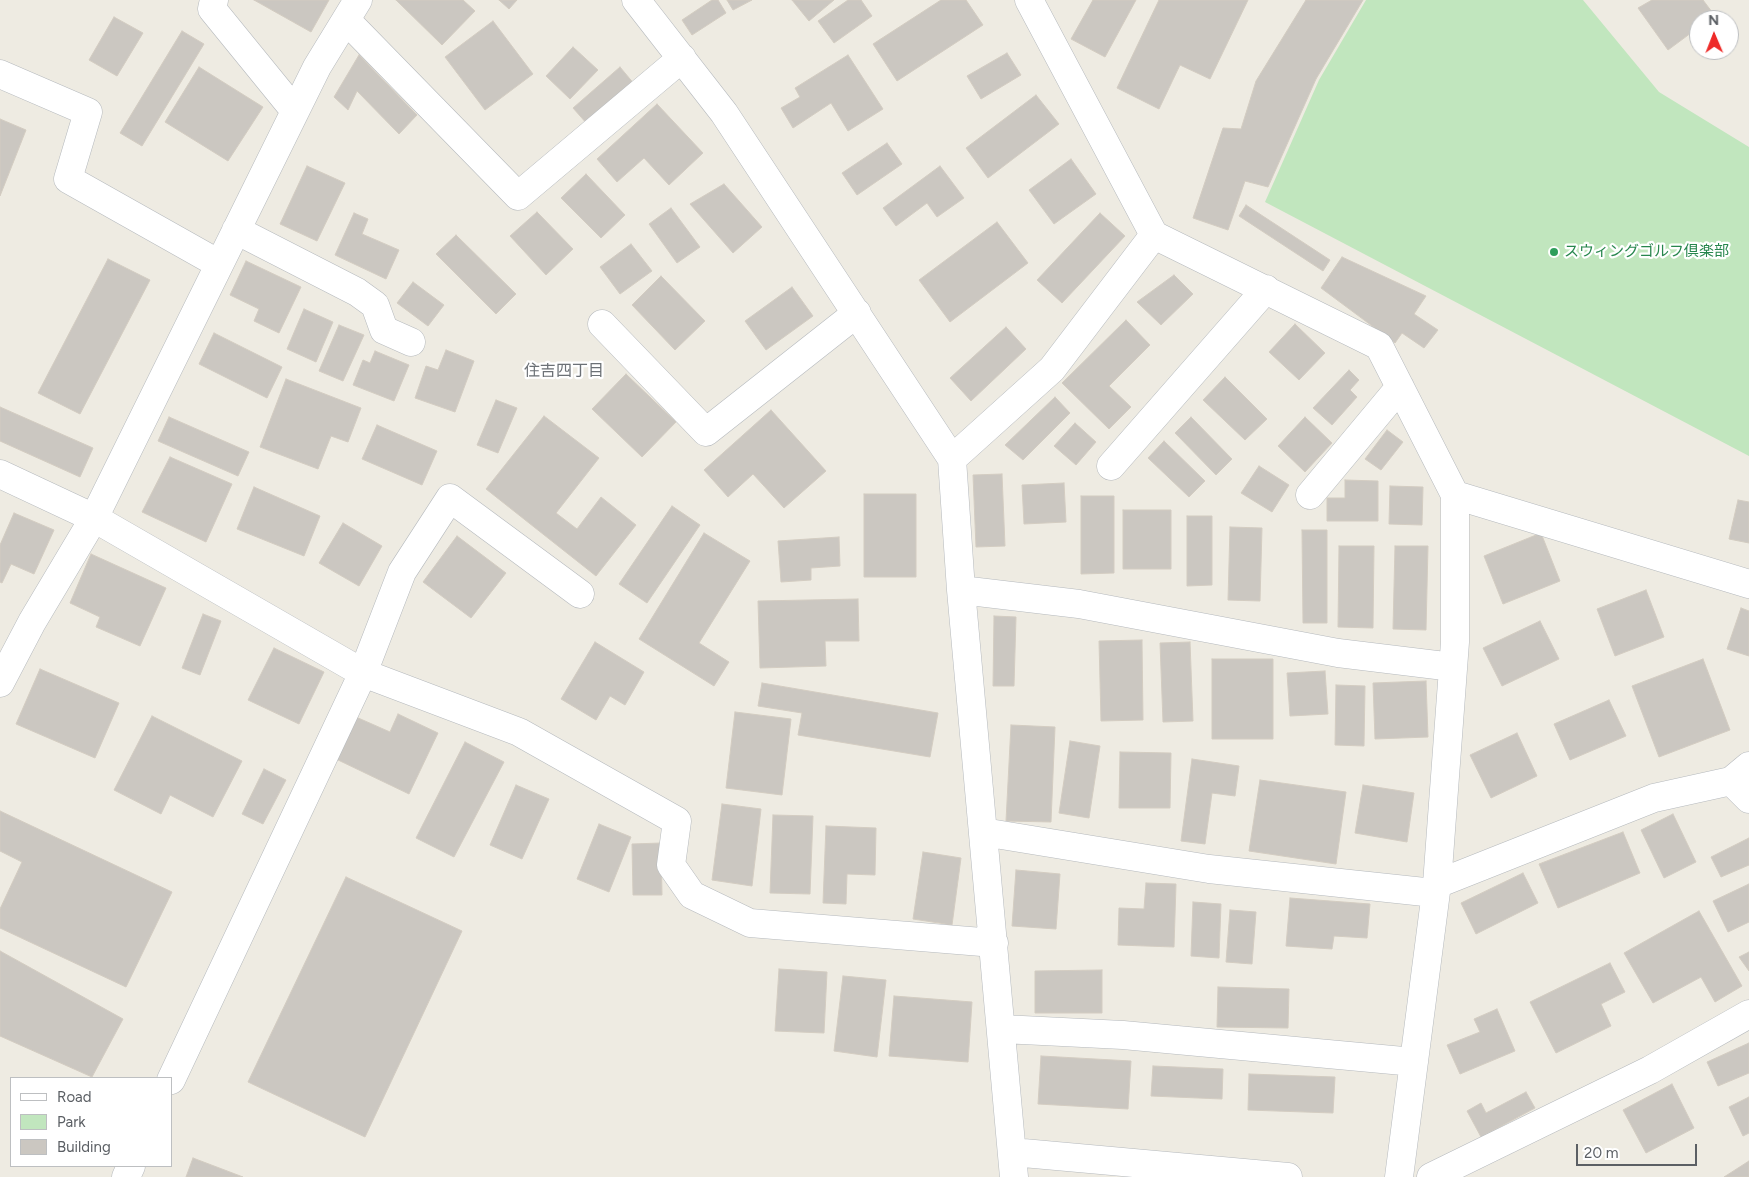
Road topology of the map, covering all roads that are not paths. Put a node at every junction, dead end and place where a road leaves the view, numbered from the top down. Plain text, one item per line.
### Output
1 (214, 0) edge
2 (636, 0) edge
3 (1029, 0) edge
4 (352, 10) edge
5 (682, 58) junction
6 (0, 74) edge
7 (295, 111) junction
8 (236, 230) junction
9 (1154, 234) junction
10 (219, 264) junction
11 (1266, 288) junction
12 (856, 313) junction
13 (602, 324) dead end
14 (411, 342) dead end
15 (1400, 387) junction
16 (952, 459) junction
17 (1112, 466) dead end
18 (0, 474) edge
19 (1310, 495) dead end
20 (1455, 495) junction
21 (94, 518) junction
22 (1749, 584) edge
23 (961, 590) junction
24 (580, 594) dead end
25 (1453, 666) junction
26 (363, 673) junction
27 (0, 683) edge
28 (1743, 782) edge
29 (983, 832) junction
30 (1436, 888) junction
31 (994, 943) junction
32 (1749, 1014) edge
33 (1002, 1029) junction
34 (1414, 1062) junction
35 (172, 1078) edge
36 (1013, 1164) edge
37 (1288, 1177) edge
38 (1399, 1177) edge
39 (1431, 1177) edge

1 - 7 street
2 - 5 street
3 - 9 street
4 - 5 street
4 - 7 street
5 - 12 street
6 - 10 street
7 - 8 street
8 - 10 street
8 - 14 street
9 - 11 street
9 - 16 street
10 - 21 street
11 - 15 street
11 - 17 street
12 - 13 street
12 - 16 street
15 - 19 street
15 - 20 street
16 - 23 street
18 - 21 street
20 - 22 street
20 - 25 street
21 - 26 street
21 - 27 street
23 - 25 street
23 - 29 street
24 - 26 street
25 - 30 street
26 - 31 street
26 - 35 street
28 - 30 street
29 - 30 street
29 - 31 street
30 - 34 street
31 - 33 street
32 - 39 street
33 - 34 street
33 - 36 street
34 - 38 street
36 - 37 street

